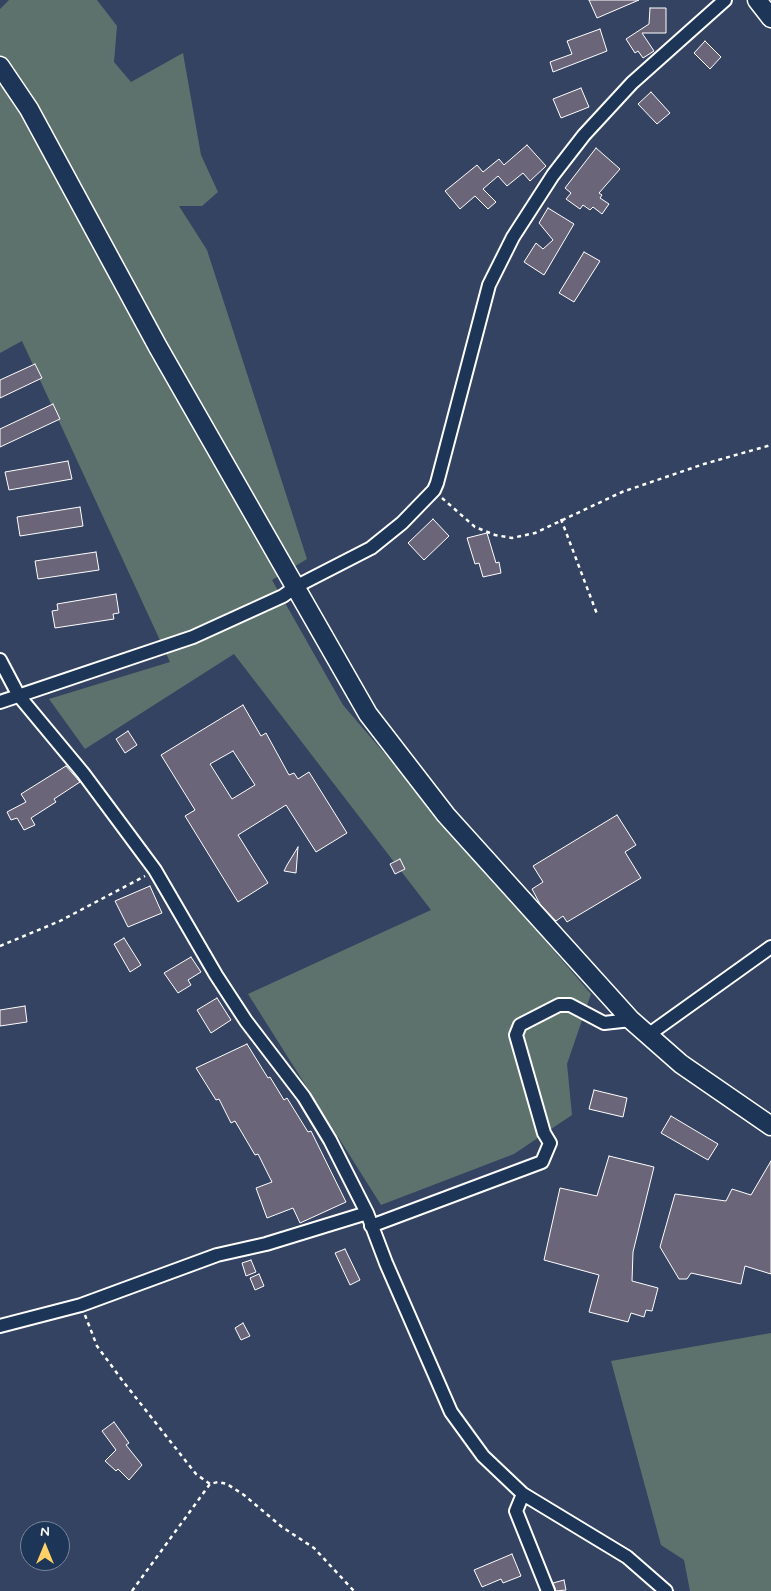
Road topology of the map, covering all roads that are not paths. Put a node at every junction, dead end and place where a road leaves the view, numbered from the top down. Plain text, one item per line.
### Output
1 (725, 0) edge
2 (757, 0) edge
3 (771, 18) edge
4 (0, 66) edge
5 (297, 586) junction
6 (0, 660) edge
7 (19, 696) junction
8 (0, 702) edge
9 (771, 947) edge
10 (631, 1020) junction
11 (648, 1035) junction
12 (771, 1126) edge
13 (369, 1219) junction
14 (0, 1326) edge
15 (522, 1494) junction
16 (548, 1591) edge
17 (666, 1591) edge

1 - 5 street
2 - 3 street
4 - 5 street
5 - 7 street
5 - 10 street
6 - 7 street
7 - 8 street
7 - 13 street
9 - 11 street
10 - 11 street
10 - 13 street
11 - 12 street
13 - 14 street
13 - 15 street
15 - 16 street
15 - 17 street

